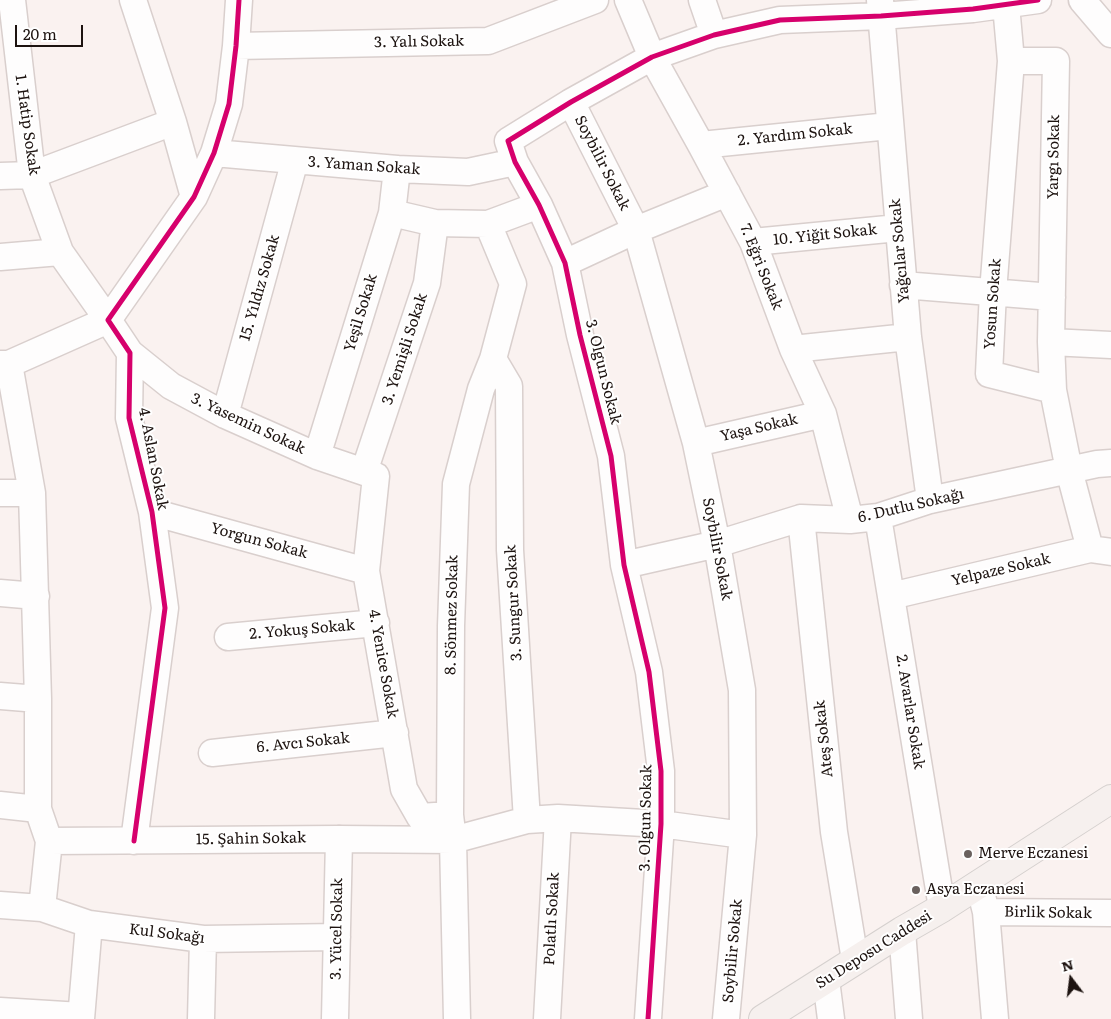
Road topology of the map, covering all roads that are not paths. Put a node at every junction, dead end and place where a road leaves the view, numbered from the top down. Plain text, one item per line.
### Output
1 (12, 0) edge
2 (133, 0) edge
3 (239, 0) edge
4 (595, 0) edge
5 (628, 0) edge
6 (702, 0) edge
7 (1038, 0) edge
8 (1082, 0) edge
9 (568, 4) edge
10 (973, 4) edge
11 (1006, 5) junction
12 (880, 8) edge
13 (779, 10) edge
14 (1111, 34) edge
15 (714, 35) junction
16 (236, 46) junction
17 (652, 58) junction
18 (1011, 61) junction
19 (571, 102) junction
20 (12, 103) edge
21 (173, 122) junction
22 (889, 126) junction
23 (702, 145) junction
24 (214, 152) junction
25 (295, 160) junction
26 (515, 162) junction
27 (397, 170) junction
28 (32, 175) junction
29 (0, 176) edge
30 (727, 193) junction
31 (194, 197) junction
32 (538, 205) junction
33 (392, 213) junction
34 (435, 223) junction
35 (488, 224) junction
36 (898, 228) junction
37 (636, 230) junction
38 (753, 242) junction
39 (60, 252) junction
40 (0, 257) edge
41 (565, 263) junction
42 (903, 285) junction
43 (993, 292) junction
44 (1052, 297) junction
45 (108, 320) junction
46 (908, 337) junction
47 (1051, 342) junction
48 (1111, 345) edge
49 (793, 350) junction
50 (130, 353) junction
51 (493, 359) junction
52 (5, 364) edge
53 (1052, 390) junction
54 (823, 414) junction
55 (225, 415) junction
56 (696, 443) junction
57 (317, 456) junction
58 (1111, 463) edge
59 (1069, 470) junction
60 (370, 474) junction
61 (0, 493) edge
62 (32, 493) junction
63 (930, 500) junction
64 (152, 512) junction
65 (878, 517) junction
66 (801, 518) junction
67 (850, 520) junction
68 (717, 544) junction
69 (1100, 551) edge
70 (624, 566) junction
71 (366, 571) junction
72 (0, 593) edge
73 (36, 596) junction
74 (890, 596) junction
75 (376, 623) junction
76 (228, 637) dead end
77 (0, 696) edge
78 (38, 699) junction
79 (395, 733) junction
80 (212, 754) dead end
81 (1111, 800) edge
82 (0, 805) edge
83 (38, 809) junction
84 (558, 818) junction
85 (527, 820) junction
86 (661, 824) junction
87 (452, 827) junction
88 (743, 835) junction
89 (339, 839) junction
90 (134, 841) junction
91 (48, 842) junction
92 (979, 884) junction
93 (0, 905) edge
94 (42, 908) junction
95 (942, 908) junction
96 (986, 912) junction
97 (1111, 913) edge
98 (89, 924) junction
99 (902, 931) junction
100 (337, 937) junction
101 (203, 939) junction
102 (855, 960) junction
103 (826, 980) junction
104 (0, 1011) edge
105 (81, 1018) edge
106 (201, 1019) edge
107 (335, 1019) edge
108 (457, 1019) edge
109 (547, 1019) edge
110 (648, 1019) edge
111 (726, 1019) edge
112 (763, 1019) edge
113 (831, 1019) edge
114 (909, 1019) edge
115 (995, 1019) edge

1 - 20 street, 1. Hatip Sokak
2 - 21 street
3 - 16 street
4 - 9 street, 3. Yalı Sokak
5 - 17 street, 7. Eğri Sokak
6 - 15 street
7 - 11 street, 3. Olgun Sokak
8 - 14 street
9 - 16 street, 3. Yalı Sokak
10 - 11 street, 3. Olgun Sokak
10 - 12 street, 3. Olgun Sokak
11 - 18 street, Yosun Sokak
12 - 13 street, 3. Olgun Sokak
12 - 22 street, Yağcılar Sokak
13 - 15 street, 3. Olgun Sokak
15 - 17 street, 3. Olgun Sokak
16 - 24 street
17 - 19 street, 3. Olgun Sokak
17 - 23 street, 7. Eğri Sokak
18 - 43 street, Yosun Sokak
18 - 44 street, Yargı Sokak
19 - 26 street, 3. Olgun Sokak
19 - 37 street, Soybilir Sokak
20 - 28 street, 1. Hatip Sokak
21 - 28 street
21 - 31 street
22 - 23 street, 2. Yardım Sokak
22 - 36 street, Yağcılar Sokak
23 - 30 street, 7. Eğri Sokak
24 - 25 street, 3. Yaman Sokak
24 - 31 street
25 - 27 street, 3. Yaman Sokak
25 - 55 street, 15. Yıldız Sokak
26 - 27 street, 3. Yaman Sokak
26 - 32 street, 3. Olgun Sokak
27 - 33 street, Yeşil Sokak
28 - 29 street
28 - 39 street, 1. Hatip Sokak
30 - 37 street
30 - 38 street, 7. Eğri Sokak
31 - 45 street
32 - 35 street
32 - 41 street, 3. Olgun Sokak
33 - 34 street
33 - 57 street, Yeşil Sokak
34 - 35 street
34 - 60 street, 3. Yemişli Sokak
35 - 51 street, 8. Sönmez Sokak
36 - 38 street, 10. Yiğit Sokak
36 - 42 street, Yağcılar Sokak
37 - 41 street
37 - 56 street, Soybilir Sokak
38 - 49 street, 7. Eğri Sokak
39 - 40 street
39 - 45 street, 1. Hatip Sokak
41 - 70 street, 3. Olgun Sokak
42 - 43 street
42 - 46 street, Yağcılar Sokak
43 - 44 street
43 - 53 street, Yosun Sokak
44 - 47 street, Yargı Sokak
45 - 50 street
45 - 52 street
46 - 49 street
46 - 63 street, Yağcılar Sokak
47 - 48 street
47 - 53 street, Yargı Sokak
49 - 54 street, 7. Eğri Sokak
50 - 55 street, 3. Yasemin Sokak
50 - 64 street, 4. Aslan Sokak
51 - 85 street, 3. Sungur Sokak
51 - 87 street, 8. Sönmez Sokak
52 - 62 street
53 - 59 street
54 - 56 street, Yaşa Sokak
54 - 67 street, 7. Eğri Sokak
55 - 57 street, 3. Yasemin Sokak
56 - 68 street, Soybilir Sokak
57 - 60 street, 3. Yasemin Sokak
58 - 59 street, 6. Dutlu Sokağı
59 - 63 street, 6. Dutlu Sokağı
59 - 69 street
60 - 71 street, 4. Yenice Sokak
61 - 62 street
62 - 73 street
63 - 65 street, 6. Dutlu Sokağı
64 - 71 street, Yorgun Sokak
64 - 90 street, 4. Aslan Sokak
65 - 67 street, 6. Dutlu Sokağı
65 - 74 street, 2. Avarlar Sokak
66 - 67 street, 6. Dutlu Sokağı
66 - 68 street, 6. Dutlu Sokağı
66 - 102 street, Ateş Sokak
68 - 70 street, 6. Dutlu Sokağı
68 - 88 street, Soybilir Sokak
69 - 74 street, Yelpaze Sokak
70 - 86 street, 3. Olgun Sokak
71 - 75 street, 4. Yenice Sokak
72 - 73 street
73 - 78 street
74 - 95 street, 2. Avarlar Sokak
75 - 76 street, 2. Yokuş Sokak
75 - 79 street, 4. Yenice Sokak
77 - 78 street
78 - 83 street
79 - 80 street, 6. Avcı Sokak
79 - 87 street, 4. Yenice Sokak
81 - 92 main road, Su Deposu Caddesi
82 - 83 street
83 - 91 street
84 - 85 street
84 - 86 street
84 - 109 street, Polatlı Sokak
85 - 87 street
86 - 88 street
86 - 110 street, 3. Olgun Sokak
87 - 89 street, 15. Şahin Sokak
87 - 108 street, 8. Sönmez Sokak
88 - 111 street, Soybilir Sokak
89 - 90 street, 15. Şahin Sokak
89 - 100 street, 3. Yücel Sokak
90 - 91 street, 15. Şahin Sokak
91 - 94 street
92 - 95 main road, Su Deposu Caddesi
92 - 96 street
93 - 94 street, Kul Sokağı
94 - 98 street, Kul Sokağı
95 - 99 main road, Su Deposu Caddesi
96 - 97 street, Birlik Sokak
96 - 115 street
98 - 101 street, Kul Sokağı
98 - 105 street
99 - 102 main road, Su Deposu Caddesi
99 - 114 street
100 - 101 street, Kul Sokağı
100 - 107 street, 3. Yücel Sokak
101 - 106 street
102 - 103 main road, Su Deposu Caddesi
103 - 112 main road, Su Deposu Caddesi
103 - 113 street
104 - 105 street

